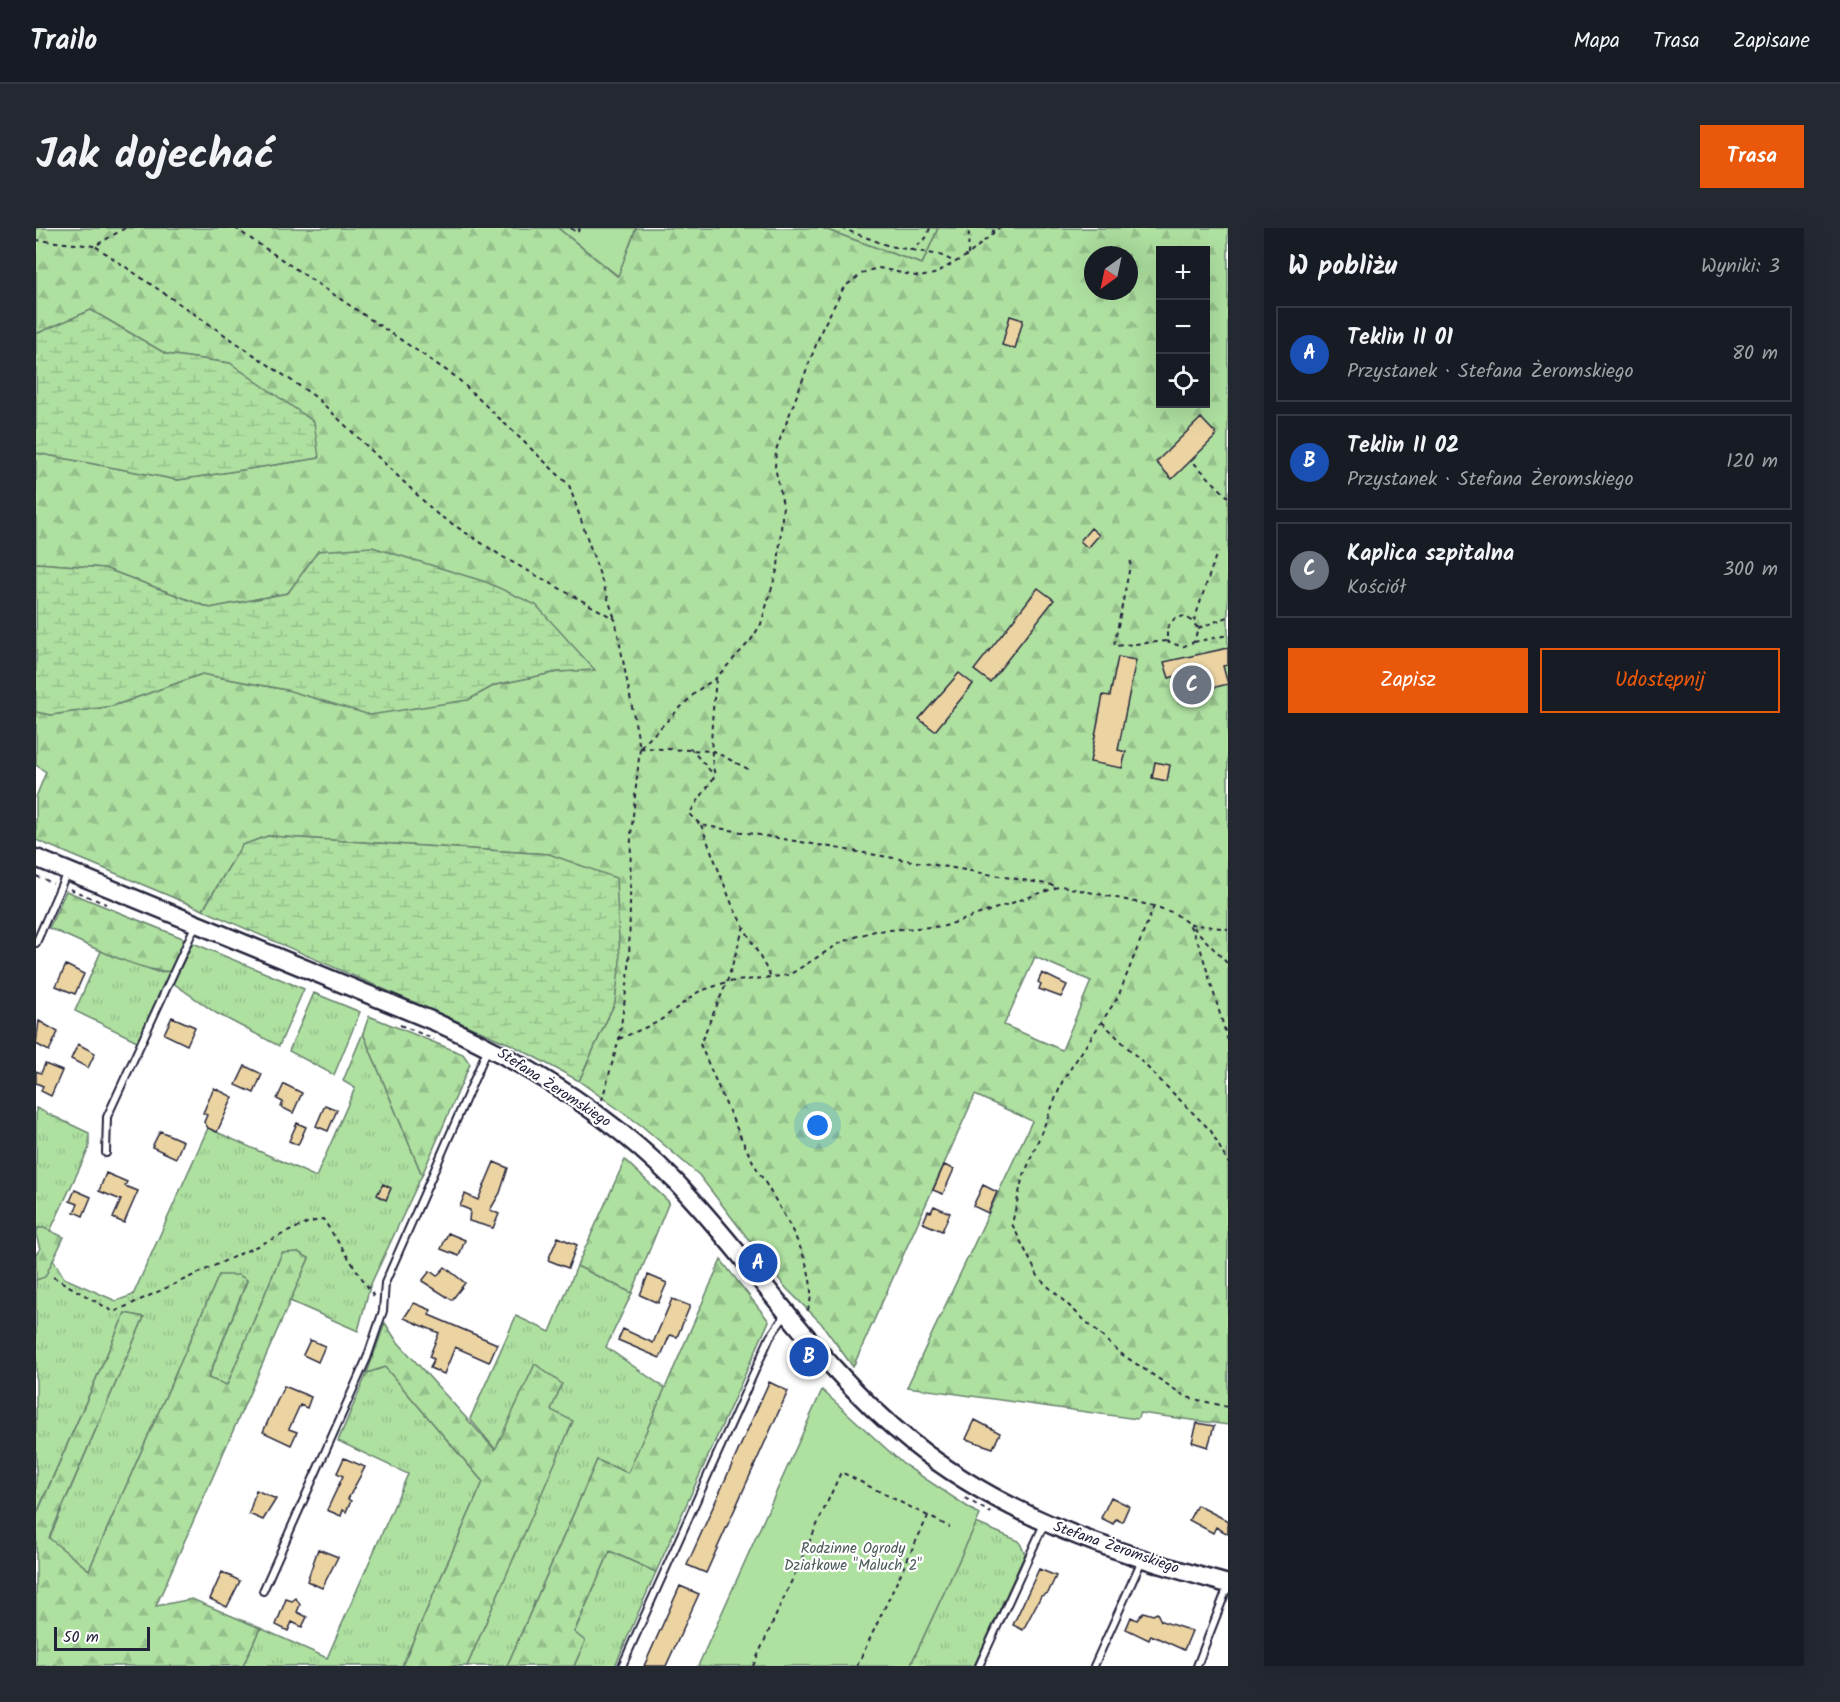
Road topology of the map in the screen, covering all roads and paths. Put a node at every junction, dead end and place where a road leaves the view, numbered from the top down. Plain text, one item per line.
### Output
1 (125, 228) edge
2 (236, 228) edge
3 (572, 228) edge
4 (580, 228) edge
5 (841, 228) edge
6 (930, 228) edge
7 (969, 228) edge
8 (994, 228) edge
9 (999, 228) edge
10 (850, 229) edge
11 (990, 237) junction
12 (36, 240) edge
13 (95, 246) junction
14 (912, 250) junction
15 (968, 255) junction
16 (956, 263) junction
17 (1194, 463) dead end
18 (1228, 497) edge
19 (1215, 555) dead end
20 (1131, 561) dead end
21 (1228, 617) edge
22 (615, 619) junction
23 (1194, 621) junction
24 (1198, 628) junction
25 (1228, 636) edge
26 (1167, 641) junction
27 (1194, 642) junction
28 (716, 678) junction
29 (640, 748) junction
30 (690, 748) junction
31 (713, 751) junction
32 (750, 770) dead end
33 (715, 776) junction
34 (701, 825) junction
35 (36, 858) edge
36 (36, 876) edge
37 (64, 878) junction
38 (1061, 886) junction
39 (1154, 906) junction
40 (115, 908) dead end
41 (196, 924) junction
42 (1189, 924) junction
43 (744, 926) junction
44 (1228, 929) edge
45 (36, 943) edge
46 (1228, 964) edge
47 (772, 978) junction
48 (727, 982) junction
49 (1102, 1022) junction
50 (398, 1024) dead end
51 (619, 1039) junction
52 (1228, 1041) edge
53 (440, 1042) dead end
54 (489, 1046) junction
55 (597, 1114) junction
56 (106, 1153) dead end
57 (1228, 1163) edge
58 (53, 1278) dead end
59 (383, 1311) junction
60 (790, 1320) junction
61 (1228, 1407) edge
62 (958, 1494) dead end
63 (928, 1515) junction
64 (997, 1516) dead end
65 (1044, 1524) junction
66 (950, 1527) dead end
67 (1142, 1560) junction
68 (1228, 1585) edge
69 (263, 1591) dead end
70 (622, 1666) edge
71 (753, 1666) edge
72 (857, 1666) edge
73 (979, 1666) edge
74 (1094, 1666) edge
75 (1197, 1666) edge

1 - 13 path
2 - 22 path
3 - 4 path
5 - 10 path
6 - 14 path
7 - 15 path
8 - 11 path
9 - 11 path
10 - 14 path
11 - 15 path
12 - 13 path
13 - 22 path
14 - 16 path
15 - 16 path
16 - 28 path
17 - 18 path
19 - 23 path
20 - 26 path
21 - 24 path
22 - 29 path
23 - 24 path
23 - 26 path
24 - 27 path
25 - 27 path
26 - 27 path
28 - 29 path
28 - 31 path
29 - 30 path
29 - 51 path
30 - 31 path
30 - 33 path
31 - 32 path
31 - 33 path
33 - 34 path
34 - 38 path
34 - 43 path
35 - 37 main road, Stefana Żeromskiego
36 - 37 path
37 - 40 path
37 - 41 main road, Stefana Żeromskiego
37 - 45 lane
38 - 39 path
38 - 47 path
39 - 42 path
39 - 49 path
41 - 54 main road, Stefana Żeromskiego
41 - 56 lane
42 - 44 path
42 - 46 path
42 - 52 path
43 - 47 path
43 - 48 path
47 - 48 path
48 - 51 path
48 - 60 path
49 - 57 path
49 - 61 path
50 - 53 path
51 - 55 path
54 - 55 main road, Stefana Żeromskiego
54 - 59 lane
55 - 60 main road, Stefana Żeromskiego
58 - 59 path
59 - 69 lane
60 - 65 main road, Stefana Żeromskiego
60 - 70 lane
62 - 64 path
63 - 66 path
63 - 71 path
63 - 72 path
65 - 67 main road, Stefana Żeromskiego
65 - 73 lane
67 - 68 main road, Stefana Żeromskiego
67 - 74 lane
68 - 75 lane

